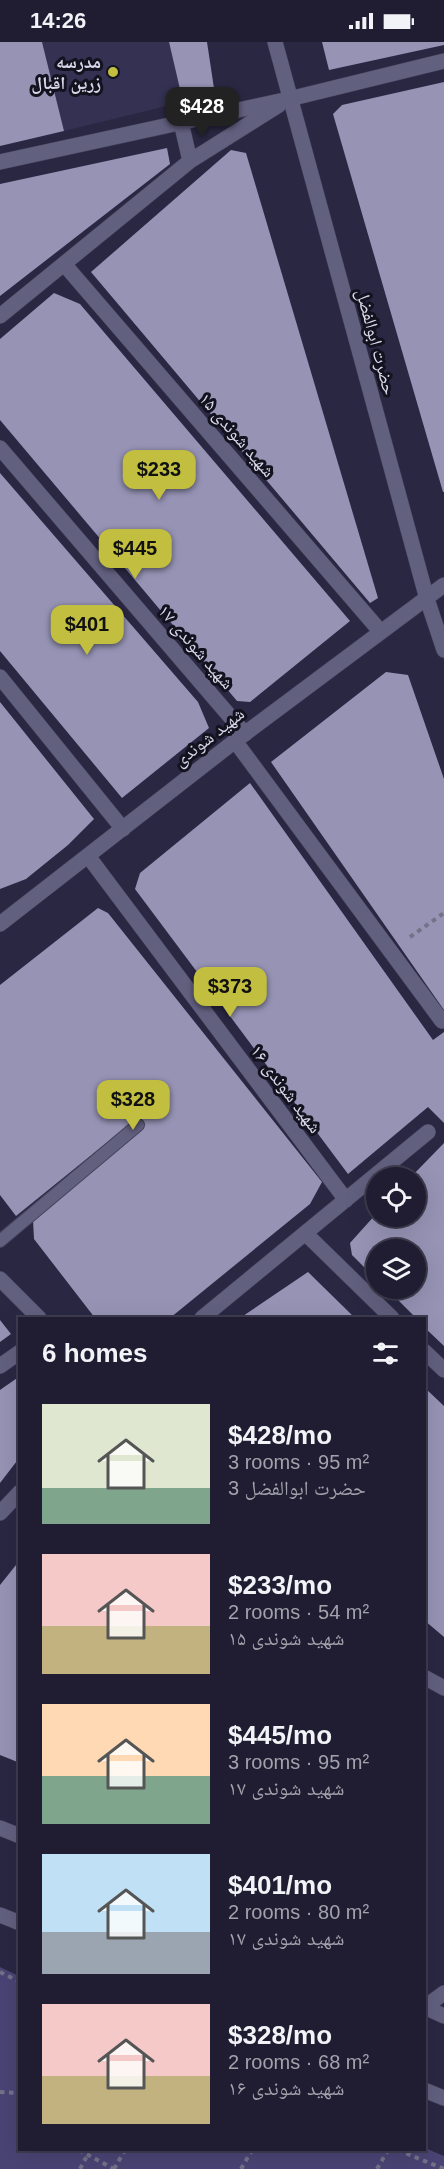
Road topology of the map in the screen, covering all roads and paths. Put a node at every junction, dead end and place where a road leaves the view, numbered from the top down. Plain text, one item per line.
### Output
1 (275, 42) edge
2 (444, 61) edge
3 (289, 99) junction
4 (181, 122) junction
5 (190, 161) junction
6 (0, 162) edge
7 (64, 264) junction
8 (0, 316) edge
9 (0, 448) edge
10 (444, 585) edge
11 (427, 599) junction
12 (380, 631) junction
13 (444, 650) edge
14 (0, 677) edge
15 (240, 737) junction
16 (123, 829) junction
17 (88, 856) junction
18 (444, 913) edge
19 (0, 924) edge
20 (390, 950) junction
21 (442, 1021) dead end
22 (138, 1125) dead end
23 (428, 1132) dead end
24 (345, 1200) junction
25 (305, 1233) junction
26 (0, 1241) edge
27 (0, 1279) edge
28 (38, 1317) edge
29 (203, 1317) edge
30 (391, 1317) edge
31 (18, 1353) edge
32 (426, 1353) edge
33 (0, 1366) edge
34 (444, 1370) edge
35 (18, 1494) edge
36 (0, 1513) edge
37 (426, 1678) edge
38 (444, 1688) edge
39 (0, 1828) edge
40 (18, 1835) edge
41 (0, 1915) edge
42 (18, 1922) edge
43 (0, 1972) edge
44 (18, 1981) edge
45 (444, 1993) edge
46 (426, 2006) edge
47 (426, 2007) edge
48 (444, 2016) edge
49 (426, 2091) edge
50 (0, 2092) edge
51 (18, 2093) edge
52 (444, 2098) edge
53 (81, 2151) edge
54 (124, 2151) edge
55 (251, 2151) edge
56 (387, 2151) edge
57 (400, 2151) edge
58 (88, 2154) junction
59 (80, 2169) edge
60 (114, 2169) edge
61 (241, 2169) edge
62 (376, 2169) edge
63 (444, 2169) edge

1 - 3 street, حضرت ابوالفضل
2 - 3 street
3 - 4 street
3 - 5 street
3 - 11 street, حضرت ابوالفضل
4 - 5 street
4 - 6 street
5 - 7 street
7 - 8 street
7 - 12 street, شهید شوندی ۱۵
9 - 15 street, شهید شوندی ۱۷
10 - 11 street, شهید شوندی
11 - 12 street, شهید شوندی
11 - 13 street, حضرت ابوالفضل
12 - 15 street, شهید شوندی
14 - 16 street
15 - 16 street, شهید شوندی
15 - 20 street, شهید شوندی ۱۷
16 - 17 street, شهید شوندی
17 - 19 street, شهید شوندی
17 - 24 street, شهید شوندی ۱۶
18 - 20 path
20 - 21 street, شهید شوندی ۱۷
22 - 26 lane
23 - 24 street
24 - 25 street
25 - 29 street
25 - 30 street
27 - 28 street
31 - 33 street
32 - 34 street
35 - 36 street
37 - 38 street
39 - 40 street
41 - 42 street
43 - 44 path
45 - 46 street
47 - 48 street
49 - 52 street
50 - 51 path
53 - 58 path
54 - 60 path
55 - 61 path
56 - 62 path
57 - 63 path
58 - 59 path
58 - 60 path

